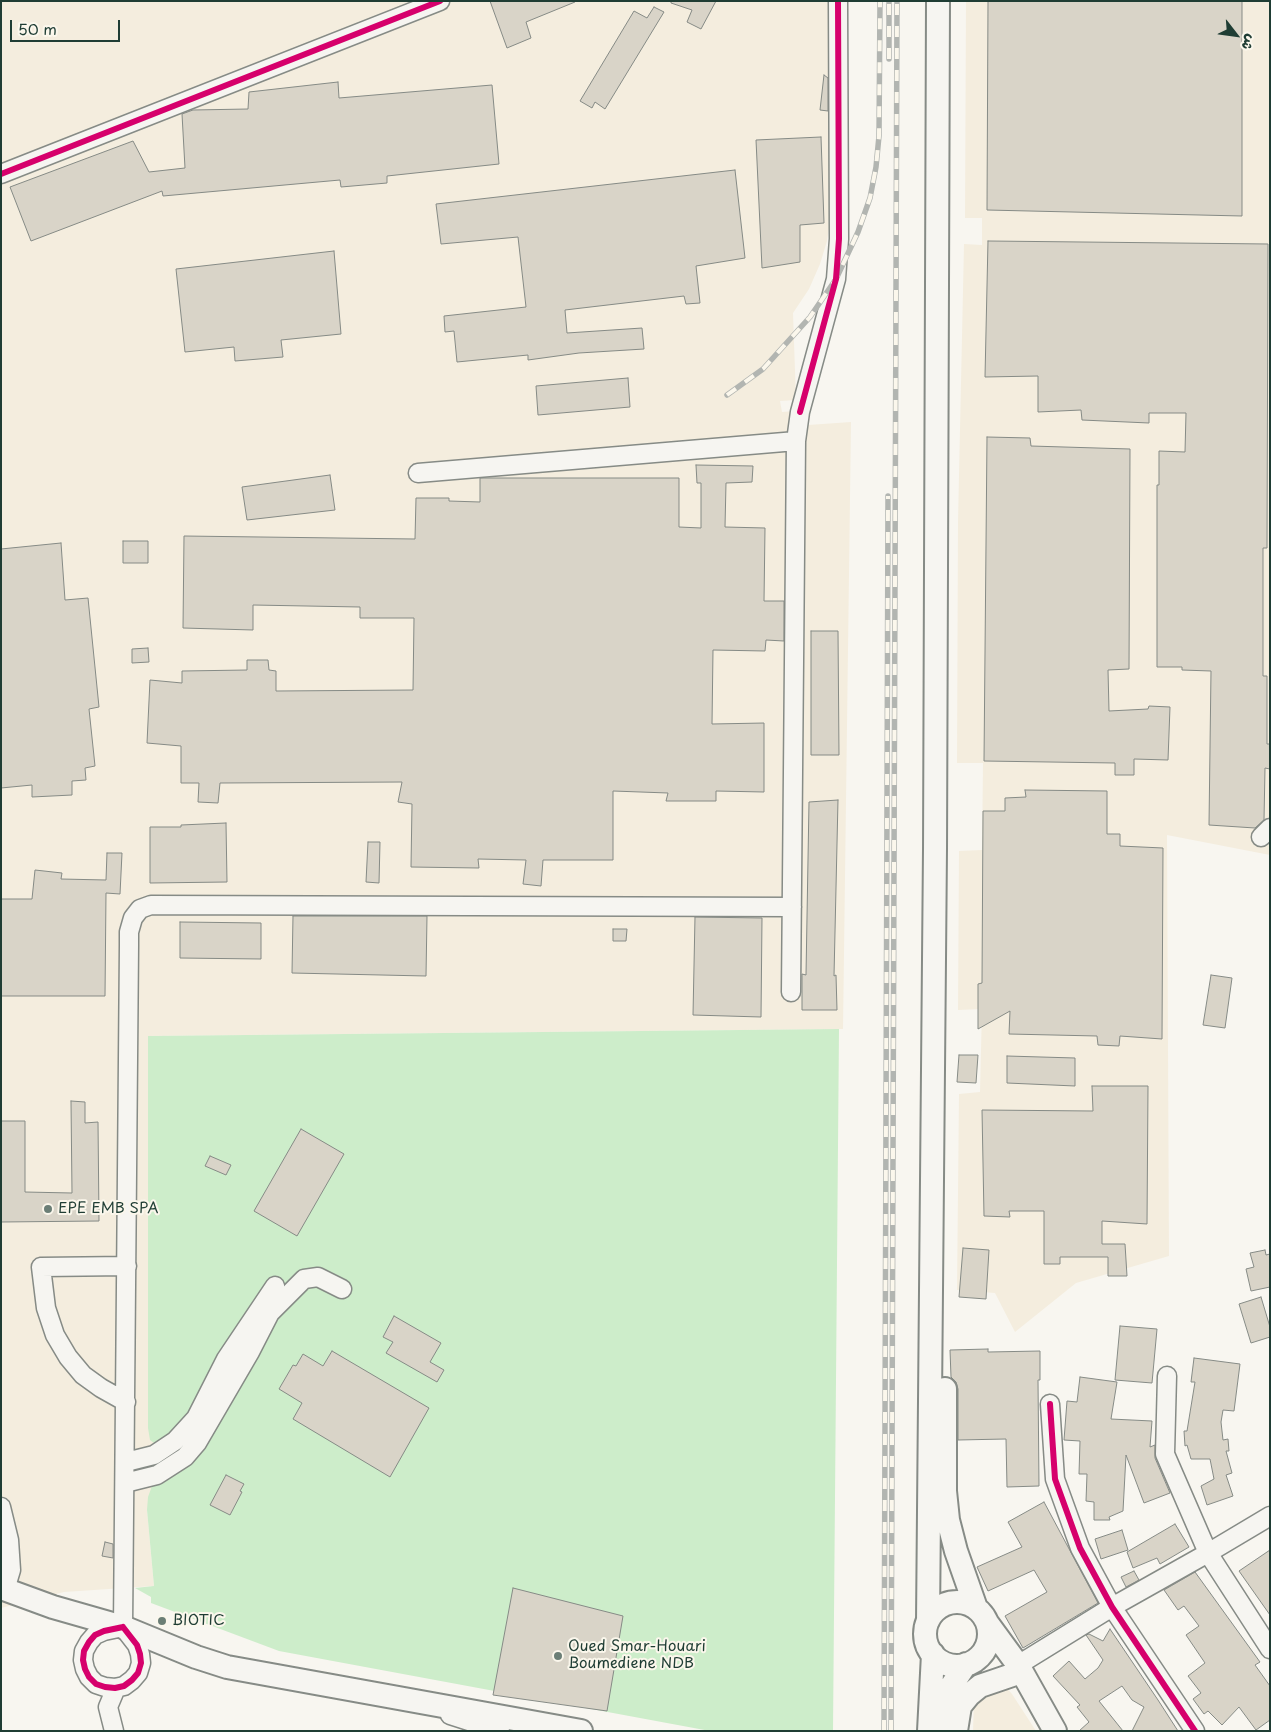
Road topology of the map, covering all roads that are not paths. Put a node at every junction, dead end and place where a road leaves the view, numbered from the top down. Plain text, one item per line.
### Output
1 (440, 1) edge
2 (838, 1) edge
3 (938, 1) edge
4 (950, 1) edge
5 (1, 174) edge
6 (796, 441) junction
7 (418, 474) dead end
8 (792, 907) junction
9 (791, 992) dead end
10 (938, 1228) junction
11 (127, 1266) junction
12 (275, 1286) dead end
13 (342, 1289) dead end
14 (1167, 1376) dead end
15 (126, 1402) junction
16 (1050, 1404) dead end
17 (126, 1462) junction
18 (125, 1483) junction
19 (1, 1507) edge
20 (1270, 1516) edge
21 (1208, 1553) junction
22 (3, 1589) edge
23 (1112, 1606) junction
24 (982, 1616) junction
25 (928, 1621) junction
26 (123, 1627) junction
27 (1270, 1649) edge
28 (933, 1654) junction
29 (973, 1660) junction
30 (1020, 1669) junction
31 (116, 1688) junction
32 (498, 1723) edge
33 (114, 1731) edge
34 (581, 1731) edge
35 (929, 1731) edge
36 (942, 1731) edge
37 (956, 1731) edge
38 (1055, 1731) edge
39 (1195, 1731) edge

1 - 5 street
2 - 6 street
3 - 10 main road
4 - 10 main road
6 - 7 street
6 - 8 street
8 - 9 street
8 - 11 street
10 - 24 main road
10 - 25 main road
11 - 15 street
11 - 15 street
12 - 17 street
13 - 18 street
14 - 21 street
15 - 17 street
16 - 23 street
17 - 18 street
18 - 26 street
19 - 22 street
20 - 21 street
21 - 23 street
21 - 27 street
22 - 26 main road
23 - 30 street
23 - 39 street
24 - 25 main road
24 - 29 main road
24 - 30 main road
25 - 28 main road
26 - 31 street
26 - 31 street
26 - 32 main road
28 - 29 main road
28 - 35 main road
29 - 30 main road
29 - 36 main road
30 - 37 main road
30 - 38 main road
31 - 33 street
32 - 34 main road

